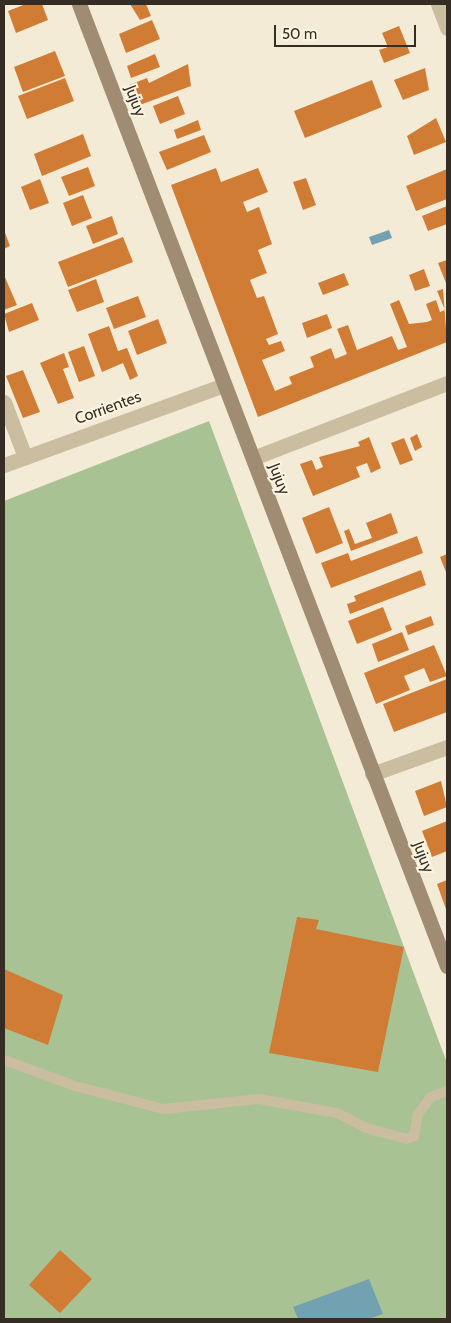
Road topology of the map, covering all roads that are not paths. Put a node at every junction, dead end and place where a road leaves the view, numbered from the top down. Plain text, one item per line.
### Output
1 (82, 4) edge
2 (438, 4) edge
3 (447, 28) edge
4 (447, 383) edge
5 (224, 385) junction
6 (4, 402) edge
7 (24, 457) junction
8 (253, 458) junction
9 (4, 465) edge
10 (447, 747) edge
11 (372, 774) junction
12 (447, 966) edge
13 (4, 1060) edge
14 (447, 1091) edge

1 - 5 main road, Jujuy
2 - 3 street
4 - 8 street
5 - 7 street, Corrientes
5 - 8 main road, Jujuy
6 - 7 street
7 - 9 street, Corrientes
8 - 11 main road, Jujuy
10 - 11 street
11 - 12 main road, Jujuy
13 - 14 lane

